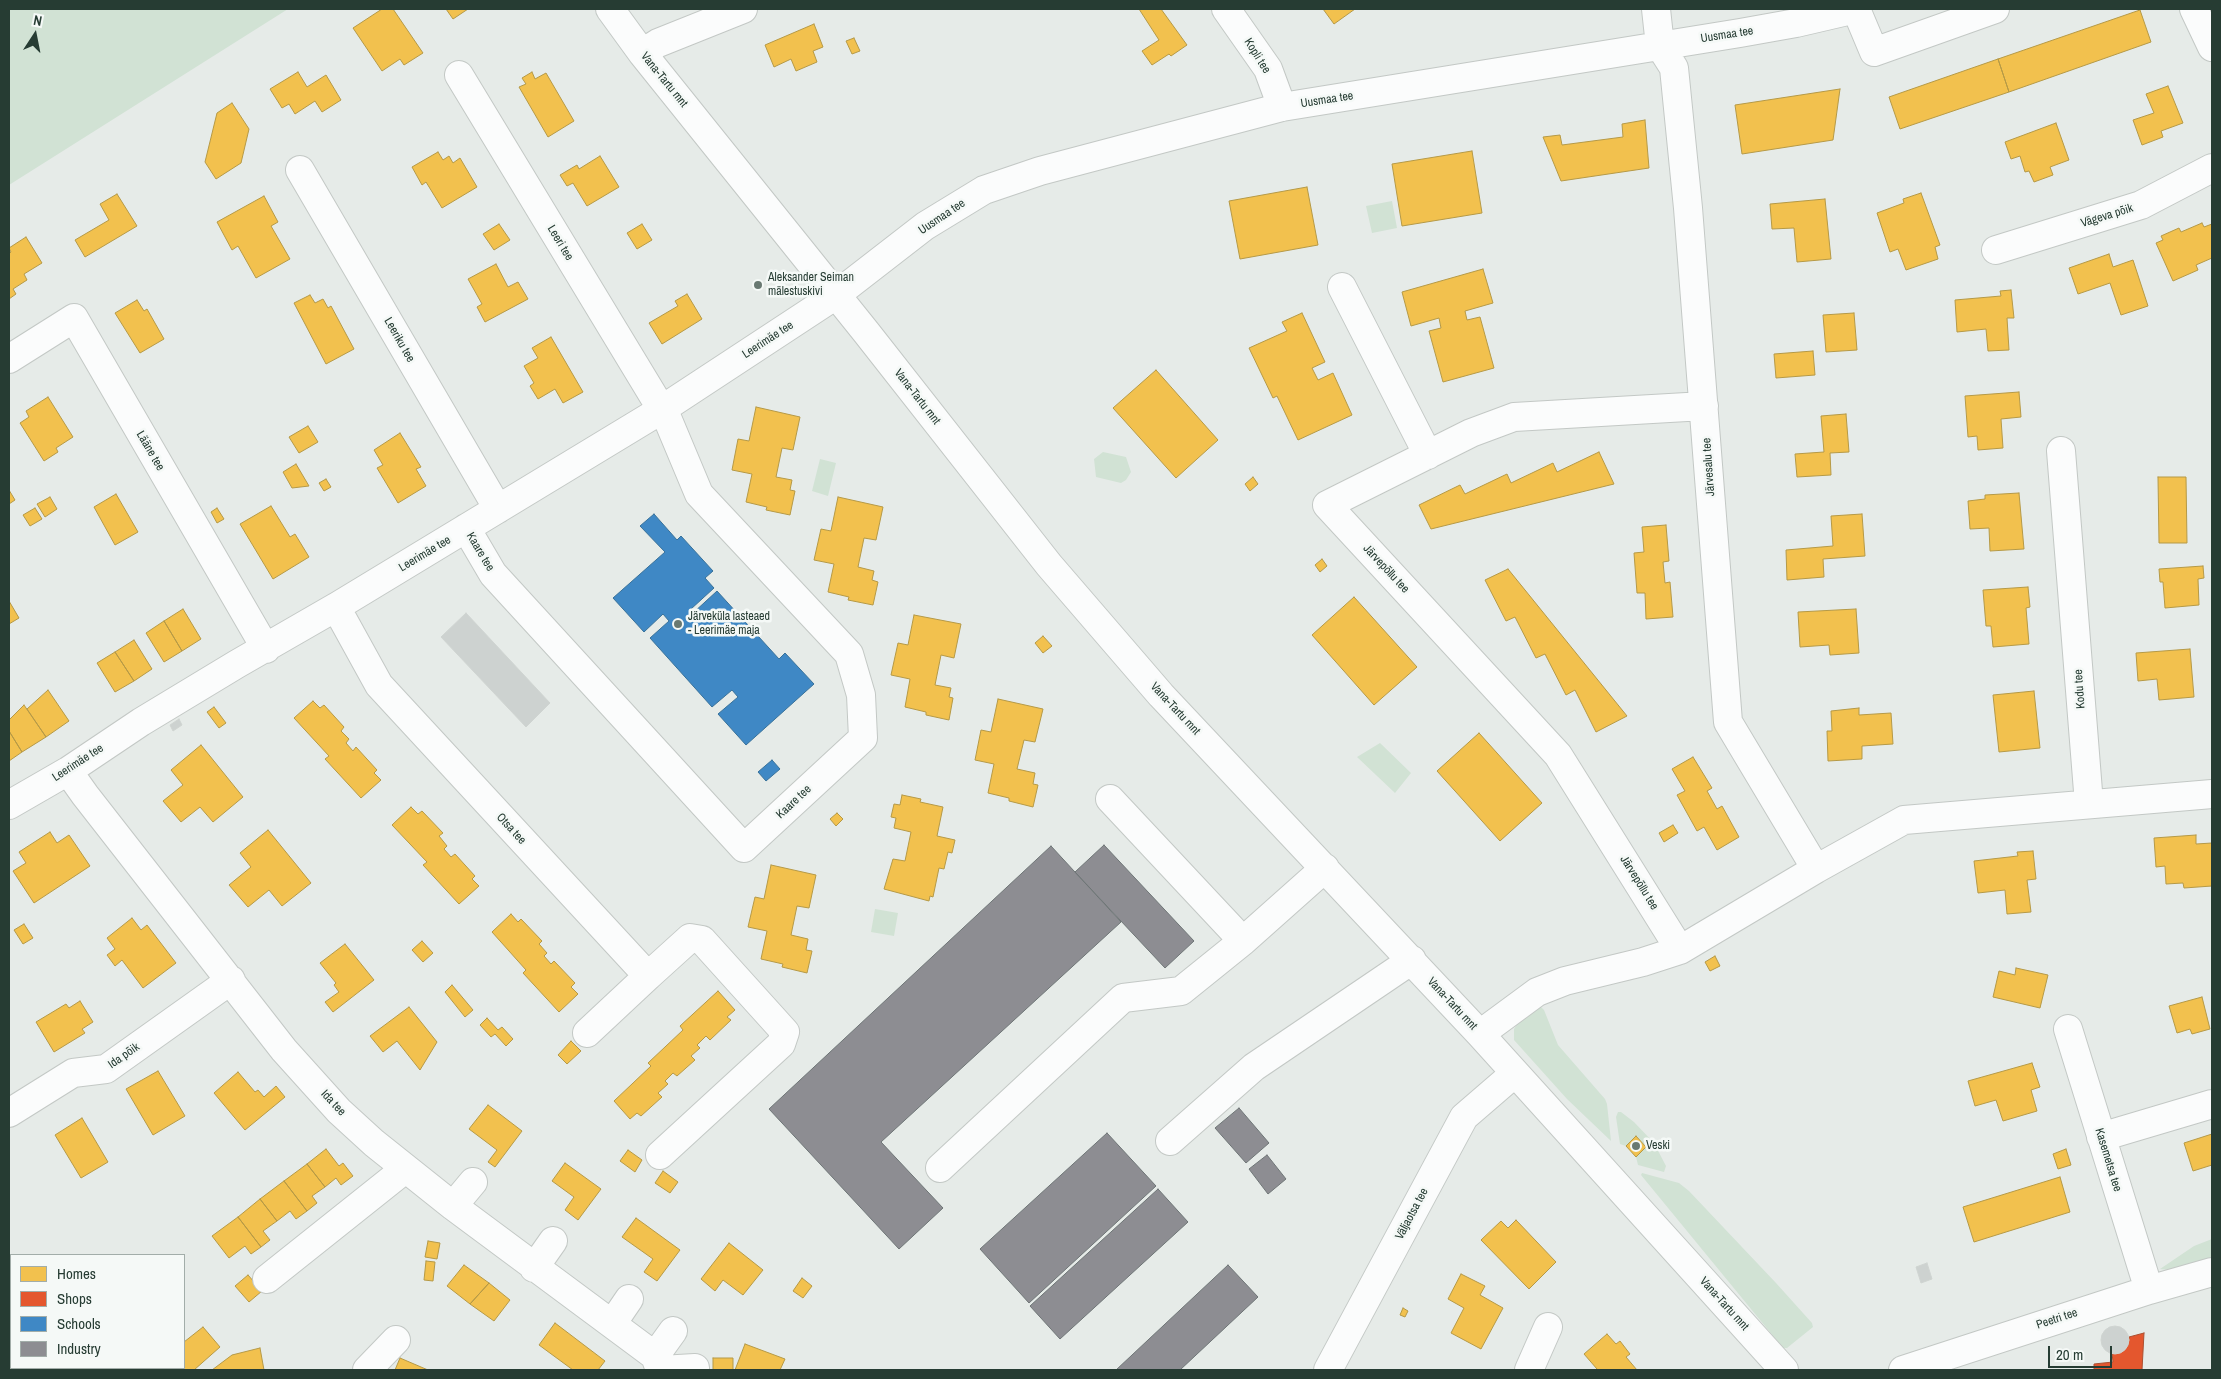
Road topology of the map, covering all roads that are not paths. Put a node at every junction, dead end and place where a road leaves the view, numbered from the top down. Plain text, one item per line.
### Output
1 (610, 9) edge
2 (743, 9) edge
3 (1226, 9) edge
4 (1656, 9) edge
5 (1856, 9) edge
6 (1995, 9) edge
7 (2194, 9) edge
8 (1660, 46) junction
9 (2212, 47) edge
10 (642, 53) junction
11 (459, 75) dead end
12 (1282, 107) junction
13 (2212, 168) edge
14 (300, 170) dead end
15 (1996, 250) dead end
16 (1342, 287) dead end
17 (836, 295) junction
18 (9, 358) edge
19 (1704, 406) junction
20 (661, 410) junction
21 (2061, 450) dead end
22 (1428, 455) junction
23 (498, 509) junction
24 (466, 528) junction
25 (336, 607) junction
26 (266, 649) junction
27 (68, 771) junction
28 (2212, 794) edge
29 (1110, 799) dead end
30 (2088, 804) junction
31 (9, 805) edge
32 (1325, 868) junction
33 (1816, 869) junction
34 (1243, 941) junction
35 (1680, 950) junction
36 (1412, 960) junction
37 (648, 976) junction
38 (231, 980) junction
39 (2068, 1029) dead end
40 (587, 1033) dead end
41 (1480, 1034) junction
42 (1516, 1074) junction
43 (2212, 1104) edge
44 (9, 1113) edge
45 (2101, 1138) junction
46 (1170, 1141) dead end
47 (660, 1155) dead end
48 (940, 1168) dead end
49 (406, 1169) junction
50 (1606, 1174) junction
51 (473, 1182) dead end
52 (454, 1206) junction
53 (553, 1241) dead end
54 (534, 1268) junction
55 (2212, 1272) edge
56 (267, 1279) dead end
57 (1704, 1282) junction
58 (2149, 1290) junction
59 (630, 1299) dead end
60 (1548, 1327) dead end
61 (613, 1331) junction
62 (673, 1331) dead end
63 (396, 1340) dead end
64 (1763, 1347) junction
65 (658, 1365) edge
66 (695, 1368) dead end
67 (367, 1370) edge
68 (1328, 1370) edge
69 (1529, 1370) edge
70 (1784, 1370) edge
71 (1903, 1370) edge

1 - 10 street, Vana-Tartu mnt
2 - 10 street
3 - 12 street, Kopli tee
4 - 8 street
5 - 6 street
5 - 8 street, Uusmaa tee
7 - 9 street
8 - 12 street, Uusmaa tee
8 - 19 street, Järvesalu tee
10 - 17 street, Vana-Tartu mnt
11 - 20 street, Leeri tee
12 - 17 street, Uusmaa tee
13 - 15 street, Vägeva põik
14 - 23 street, Leeriku tee
16 - 22 street
17 - 20 street, Leerimäe tee
17 - 32 street, Vana-Tartu mnt
18 - 26 street, Lääne tee
19 - 22 street, Järvepõllu tee
19 - 33 street, Järvesalu tee
20 - 23 street, Leerimäe tee
20 - 24 street, Kaare tee
21 - 30 street, Kodu tee
22 - 35 street, Järvepõllu tee
23 - 24 street, Leerimäe tee
24 - 25 street, Leerimäe tee
25 - 26 street, Leerimäe tee
25 - 37 street, Otsa tee
26 - 27 street, Leerimäe tee
27 - 31 street, Leerimäe tee
27 - 38 street, Ida tee
28 - 30 street
29 - 34 street
30 - 33 street
32 - 34 street
32 - 36 street, Vana-Tartu mnt
33 - 35 street
34 - 48 street
35 - 41 street
36 - 41 street, Vana-Tartu mnt
36 - 46 street
37 - 40 street
37 - 47 street
38 - 44 street, Ida põik
38 - 49 street, Ida tee
39 - 45 street, Kasemetsa tee
41 - 42 street, Vana-Tartu mnt
42 - 50 street, Vana-Tartu mnt
42 - 57 street
42 - 68 street, Väljaotsa tee
43 - 45 street
45 - 58 street, Kasemetsa tee
49 - 52 street, Ida tee
49 - 56 street
50 - 57 street, Vana-Tartu mnt
50 - 64 street
51 - 52 street
52 - 54 street, Ida tee
53 - 54 street
54 - 61 street, Ida tee
55 - 58 street, Peetri tee
57 - 64 street, Vana-Tartu mnt
58 - 71 street, Peetri tee
59 - 61 street
60 - 69 street
61 - 65 street, Ida tee
62 - 65 street
63 - 67 street
64 - 70 street, Vana-Tartu mnt
65 - 66 street

